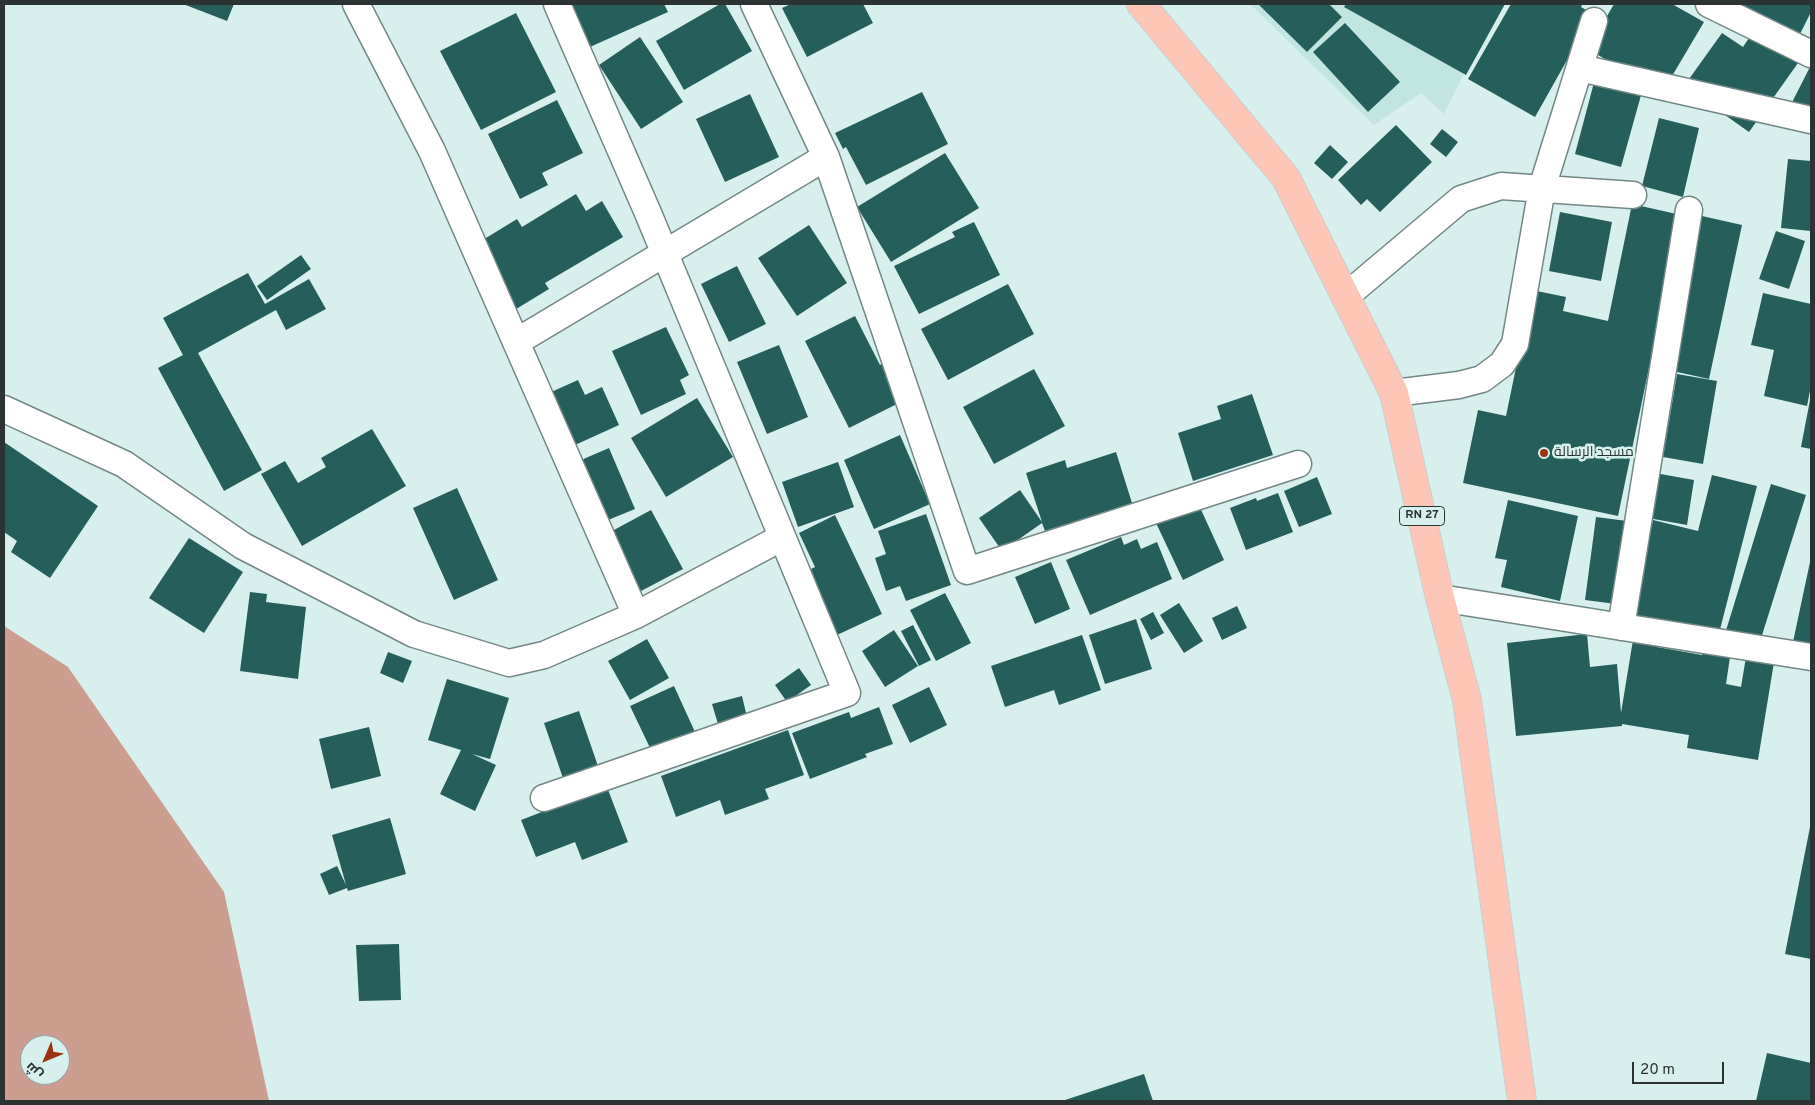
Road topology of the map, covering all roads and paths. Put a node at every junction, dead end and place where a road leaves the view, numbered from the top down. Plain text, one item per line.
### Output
1 (356, 4) edge
2 (557, 4) edge
3 (754, 4) edge
4 (1141, 4) edge
5 (1709, 4) edge
6 (1594, 21) dead end
7 (1811, 54) edge
8 (1580, 68) junction
9 (1811, 120) edge
10 (826, 157) junction
11 (1542, 188) junction
12 (1633, 196) dead end
13 (1689, 210) dead end
14 (664, 253) junction
15 (1346, 296) junction
16 (516, 342) junction
17 (1394, 393) junction
18 (4, 409) edge
19 (1298, 464) dead end
20 (781, 538) junction
21 (1440, 598) junction
22 (636, 615) junction
23 (1621, 627) junction
24 (1811, 657) edge
25 (544, 798) dead end
26 (1522, 1101) edge

1 - 16 street
2 - 14 street
3 - 10 street
4 - 15 main road, RN 27
5 - 7 street
6 - 8 street
8 - 9 street
8 - 11 street
10 - 14 street
10 - 19 street
11 - 12 street
11 - 15 street
11 - 17 street
13 - 23 street
14 - 16 street
14 - 20 street
15 - 17 main road, RN 27
16 - 22 street
17 - 21 main road, RN 27
18 - 22 street
20 - 22 street
20 - 25 street
21 - 23 street
21 - 26 main road, RN 27
23 - 24 street

